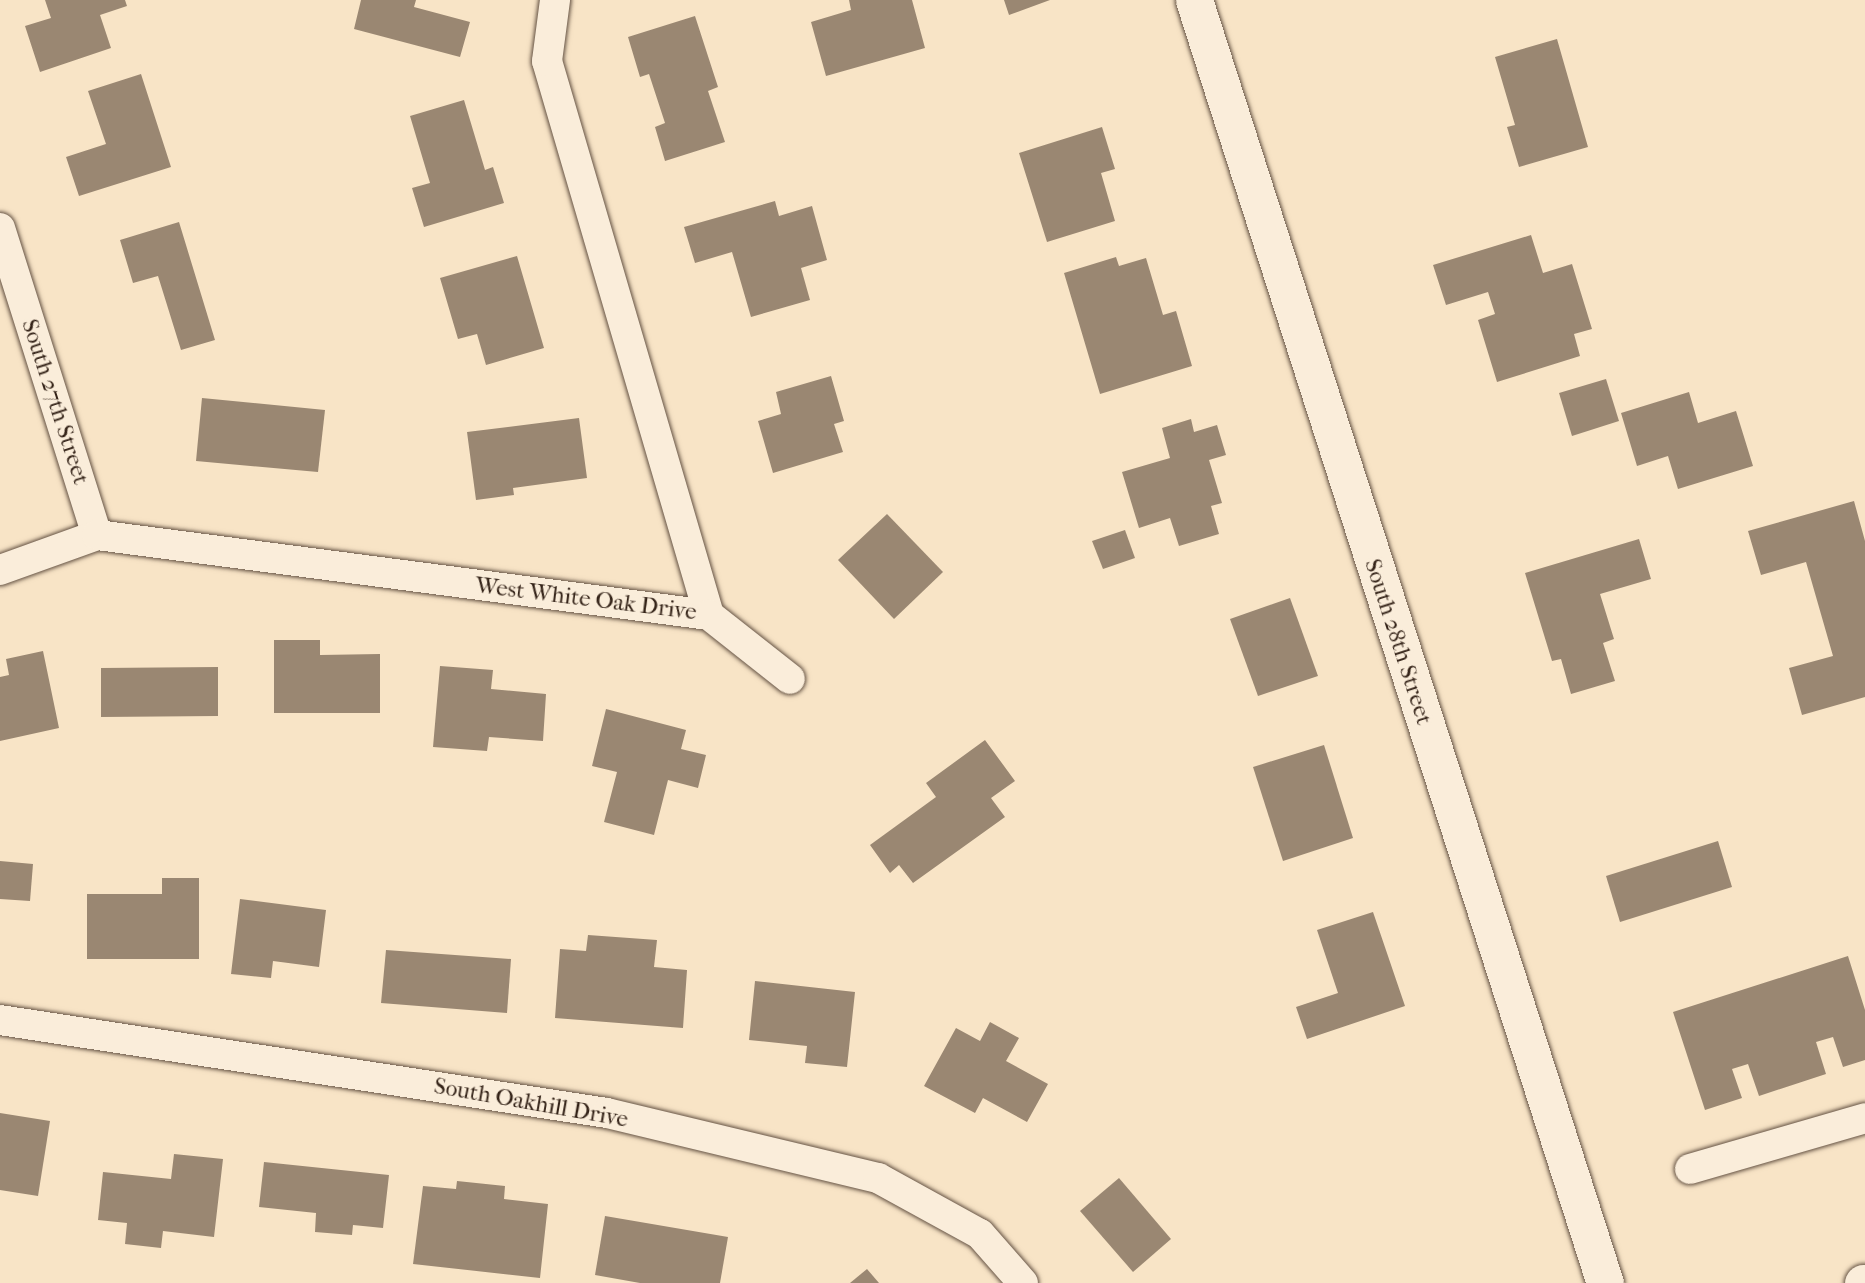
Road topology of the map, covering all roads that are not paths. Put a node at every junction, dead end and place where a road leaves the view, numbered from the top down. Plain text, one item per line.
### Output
1 (555, 0) edge
2 (1194, 0) edge
3 (0, 228) edge
4 (97, 535) junction
5 (0, 570) edge
6 (709, 615) junction
7 (790, 679) dead end
8 (0, 1020) edge
9 (1865, 1118) edge
10 (1690, 1170) dead end
11 (1023, 1283) edge
12 (1605, 1283) edge

1 - 6 street, West White Oak Drive
2 - 12 street, South 28th Street
3 - 4 street, South 27th Street
4 - 5 street, West White Oak Drive
4 - 6 street, West White Oak Drive
6 - 7 street
8 - 11 street, South Oakhill Drive
9 - 10 street

